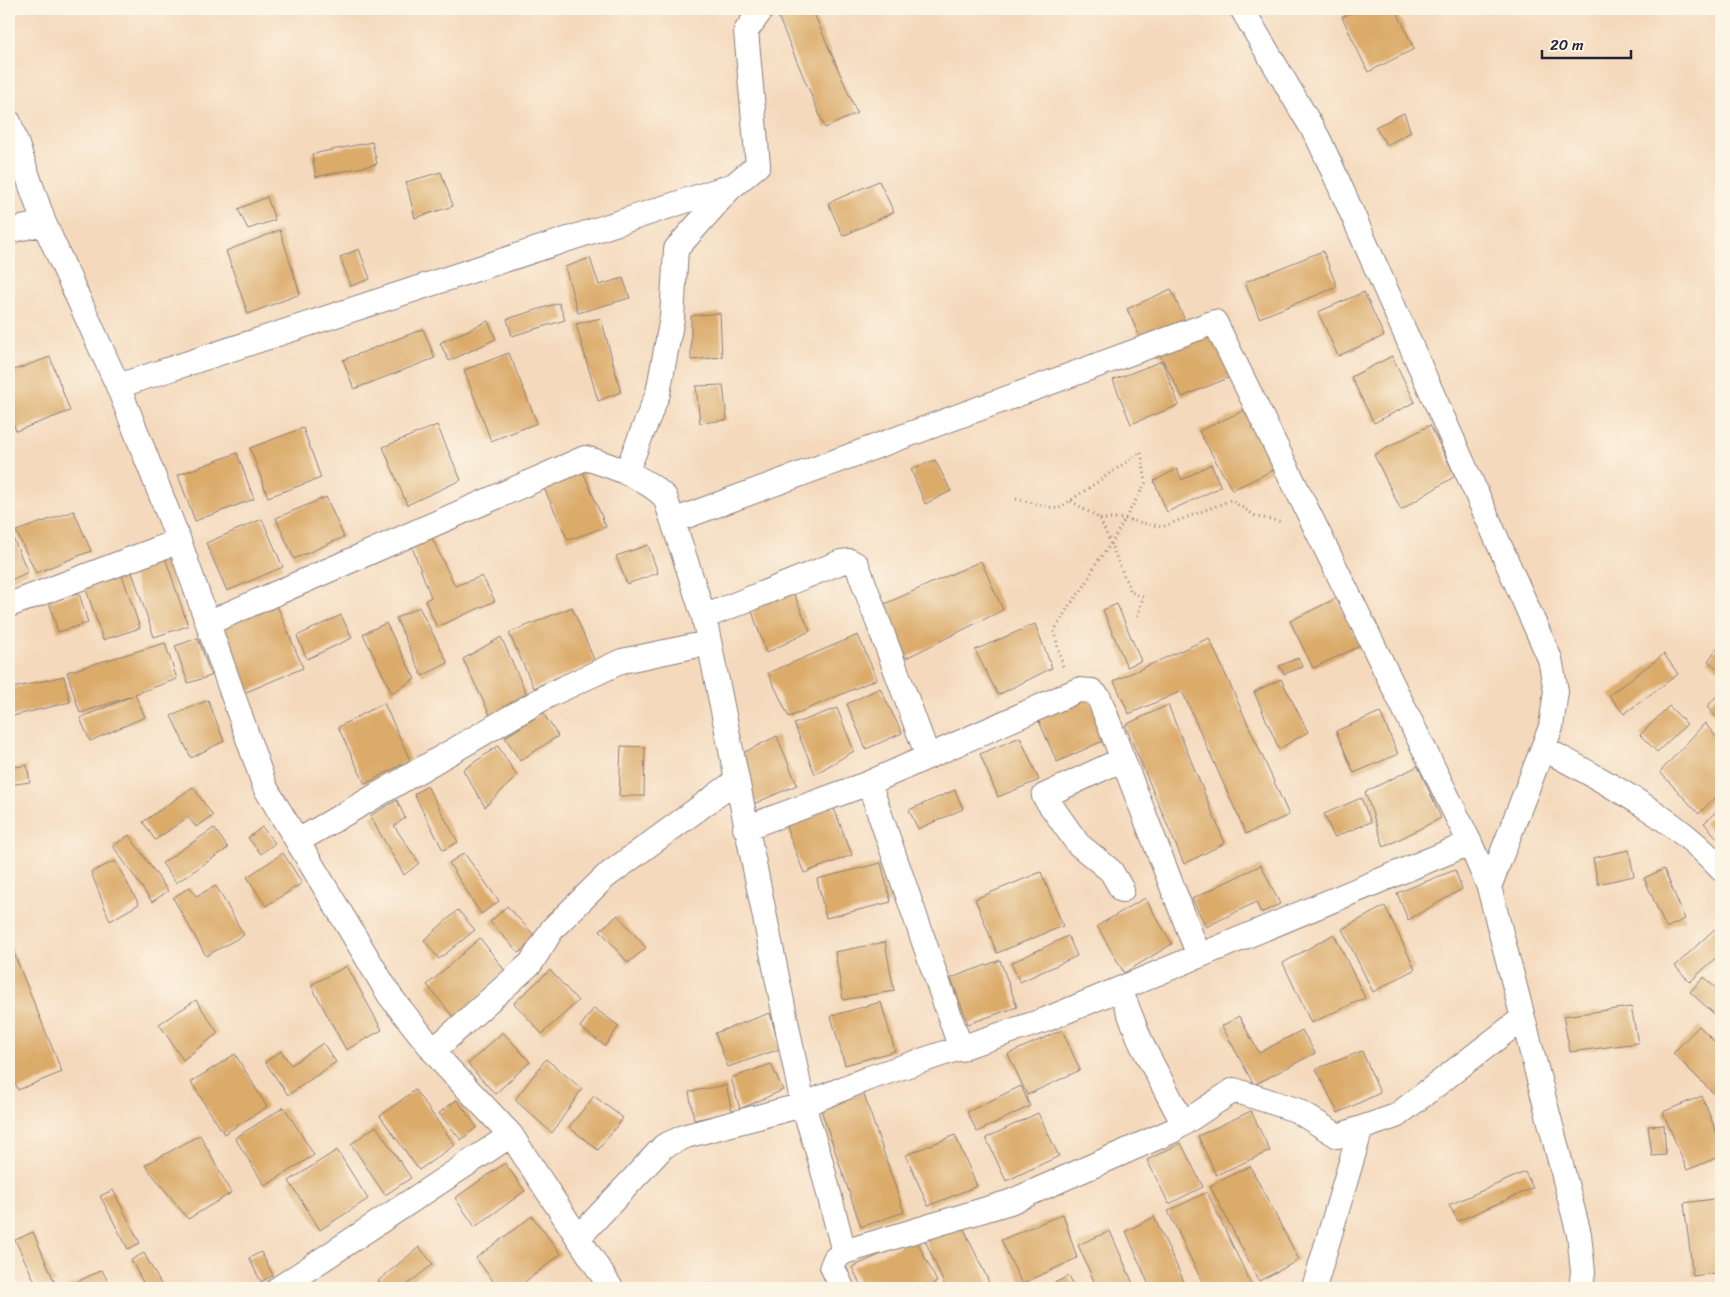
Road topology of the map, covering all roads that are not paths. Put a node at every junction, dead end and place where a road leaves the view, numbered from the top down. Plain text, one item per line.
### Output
1 (762, 9) edge
2 (1242, 9) edge
3 (9, 122) edge
4 (734, 185) junction
5 (44, 223) junction
6 (9, 232) edge
7 (118, 386) junction
8 (626, 473) junction
9 (673, 521) junction
10 (179, 541) junction
11 (9, 605) edge
12 (704, 617) junction
13 (208, 623) junction
14 (708, 643) junction
15 (1543, 748) junction
16 (928, 757) junction
17 (1123, 760) junction
18 (736, 781) junction
19 (869, 783) junction
20 (745, 828) junction
21 (298, 841) junction
22 (1470, 843) junction
23 (1721, 868) edge
24 (1489, 887) junction
25 (1122, 890) dead end
26 (1199, 956) junction
27 (1120, 989) junction
28 (1523, 1018) junction
29 (961, 1049) junction
30 (433, 1051) junction
31 (803, 1105) junction
32 (1182, 1123) junction
33 (1361, 1128) junction
34 (511, 1135) junction
35 (578, 1238) junction
36 (844, 1252) junction
37 (281, 1288) edge
38 (611, 1288) edge
39 (842, 1288) edge
40 (1314, 1288) edge
41 (1581, 1288) edge

1 - 4 street
2 - 15 street
3 - 5 street
4 - 7 street
4 - 8 street
5 - 6 street
5 - 7 street
7 - 10 street
8 - 9 street
8 - 13 street
9 - 12 street
9 - 22 street
10 - 11 street
10 - 13 street
12 - 14 street
12 - 16 street
13 - 21 street
14 - 18 street
14 - 21 street
15 - 23 street
15 - 24 street
16 - 17 street
16 - 19 street
17 - 25 street
17 - 26 street
18 - 20 street
18 - 30 street
19 - 20 street
19 - 29 street
20 - 31 street
21 - 30 street
22 - 24 street
22 - 26 street
24 - 28 street
26 - 27 street
27 - 29 street
27 - 32 street
28 - 33 street
28 - 41 street
29 - 31 street
30 - 34 street
31 - 35 street
31 - 36 street
32 - 33 street
32 - 36 street
33 - 40 street
34 - 35 street
34 - 37 street
35 - 38 street
36 - 39 street

